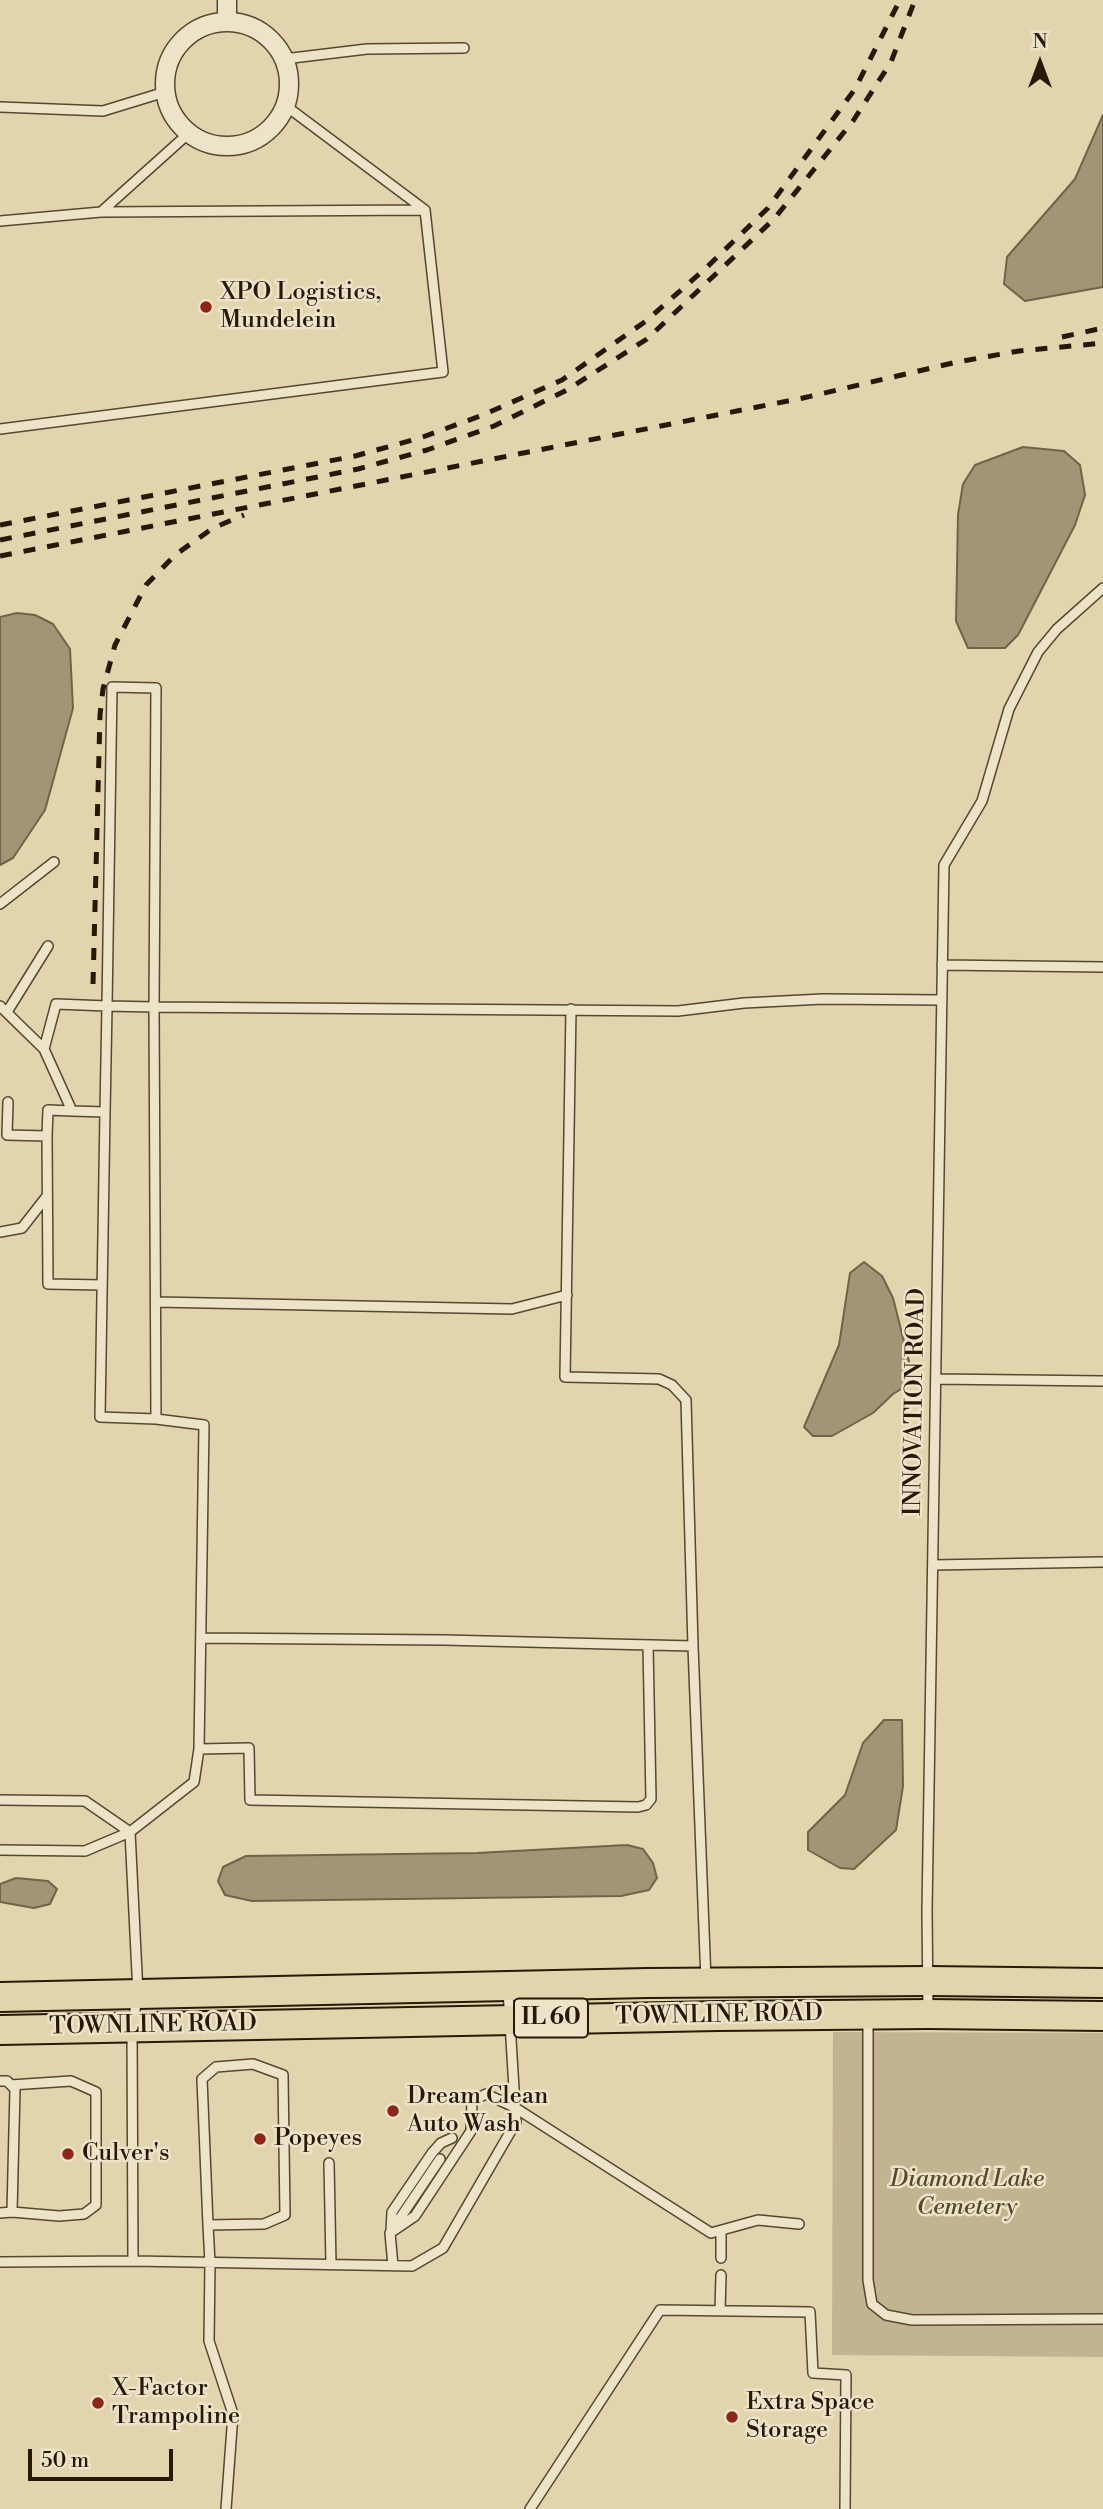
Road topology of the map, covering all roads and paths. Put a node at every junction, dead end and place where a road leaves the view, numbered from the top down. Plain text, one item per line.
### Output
1 (227, 0) edge
2 (227, 21) junction
3 (464, 48) dead end
4 (284, 59) junction
5 (165, 92) junction
6 (286, 106) junction
7 (0, 107) edge
8 (189, 134) junction
9 (425, 210) junction
10 (101, 212) junction
11 (0, 220) edge
12 (0, 429) edge
13 (1103, 588) edge
14 (54, 862) dead end
15 (0, 904) edge
16 (48, 946) dead end
17 (942, 965) junction
18 (1103, 967) edge
19 (942, 1000) junction
20 (107, 1006) junction
21 (154, 1007) junction
22 (3, 1009) edge
23 (571, 1009) junction
24 (44, 1049) junction
25 (8, 1102) dead end
26 (72, 1111) junction
27 (105, 1112) junction
28 (47, 1136) junction
29 (47, 1196) junction
30 (0, 1232) edge
31 (102, 1285) junction
32 (567, 1295) junction
33 (156, 1302) junction
34 (936, 1379) junction
35 (1103, 1381) edge
36 (156, 1419) junction
37 (1103, 1562) edge
38 (933, 1565) junction
39 (201, 1639) junction
40 (649, 1645) junction
41 (693, 1646) junction
42 (199, 1749) junction
43 (0, 1800) edge
44 (130, 1832) junction
45 (0, 1850) edge
46 (928, 1981) junction
47 (706, 1982) junction
48 (1103, 1983) edge
49 (508, 1986) junction
50 (138, 1994) junction
51 (0, 1997) edge
52 (868, 2014) junction
53 (928, 2014) junction
54 (1103, 2016) edge
55 (510, 2019) junction
56 (132, 2026) junction
57 (0, 2030) edge
58 (0, 2081) edge
59 (11, 2085) junction
60 (514, 2107) junction
61 (452, 2137) dead end
62 (440, 2158) dead end
63 (329, 2163) dead end
64 (12, 2212) junction
65 (0, 2213) edge
66 (799, 2224) dead end
67 (208, 2225) junction
68 (721, 2231) junction
69 (390, 2233) junction
70 (721, 2258) dead end
71 (133, 2261) junction
72 (0, 2262) edge
73 (210, 2263) junction
74 (331, 2265) junction
75 (393, 2266) junction
76 (721, 2275) dead end
77 (720, 2311) junction
78 (1103, 2319) edge
79 (226, 2509) edge
80 (530, 2509) edge
81 (845, 2509) edge

1 - 2 street
2 - 4 street
2 - 5 street
3 - 4 lane
4 - 6 street
5 - 7 lane
5 - 8 street
6 - 8 street
6 - 9 lane
8 - 10 lane
9 - 10 lane
9 - 12 lane
10 - 11 lane
13 - 17 lane, INNOVATION ROAD
14 - 15 lane
16 - 22 lane
17 - 18 lane
17 - 19 lane, INNOVATION ROAD
19 - 23 lane
19 - 34 lane, INNOVATION ROAD
20 - 21 lane
20 - 21 lane
20 - 24 lane
20 - 27 lane
21 - 23 lane
21 - 33 lane
22 - 24 lane
23 - 32 lane
24 - 26 lane
25 - 28 lane
26 - 27 lane
26 - 28 lane
27 - 31 lane
28 - 29 lane
29 - 30 lane
29 - 31 lane
31 - 36 lane
32 - 33 lane
32 - 41 lane
33 - 36 lane
34 - 35 lane
34 - 38 lane, INNOVATION ROAD
36 - 39 lane
37 - 38 lane
38 - 46 lane, INNOVATION ROAD
39 - 40 lane
39 - 42 lane
40 - 41 lane
40 - 42 lane
41 - 47 lane
42 - 44 lane
43 - 44 lane
44 - 45 lane
44 - 50 lane
46 - 47 main road, TOWNLINE ROAD / IL 60
46 - 48 main road, TOWNLINE ROAD / IL 60
46 - 53 lane, INNOVATION ROAD
47 - 49 main road, TOWNLINE ROAD / IL 60
49 - 50 main road, TOWNLINE ROAD / IL 60
49 - 55 lane
50 - 51 main road, TOWNLINE ROAD / IL 60
50 - 56 lane
52 - 53 main road, TOWNLINE ROAD / IL 60
52 - 55 main road, TOWNLINE ROAD / IL 60
52 - 78 lane
53 - 54 main road, TOWNLINE ROAD / IL 60
55 - 56 main road, TOWNLINE ROAD / IL 60
55 - 60 lane
56 - 57 main road, TOWNLINE ROAD / IL 60
56 - 71 lane
58 - 59 lane
59 - 64 lane
59 - 64 lane
60 - 68 lane
60 - 69 lane
60 - 75 lane
61 - 69 lane
62 - 69 lane
63 - 74 lane
64 - 65 lane
66 - 68 lane
67 - 67 lane
67 - 73 lane
68 - 70 lane
69 - 75 lane
71 - 72 lane
71 - 73 lane
73 - 74 lane
73 - 79 lane
74 - 75 lane
76 - 77 lane
77 - 80 lane
77 - 81 lane

